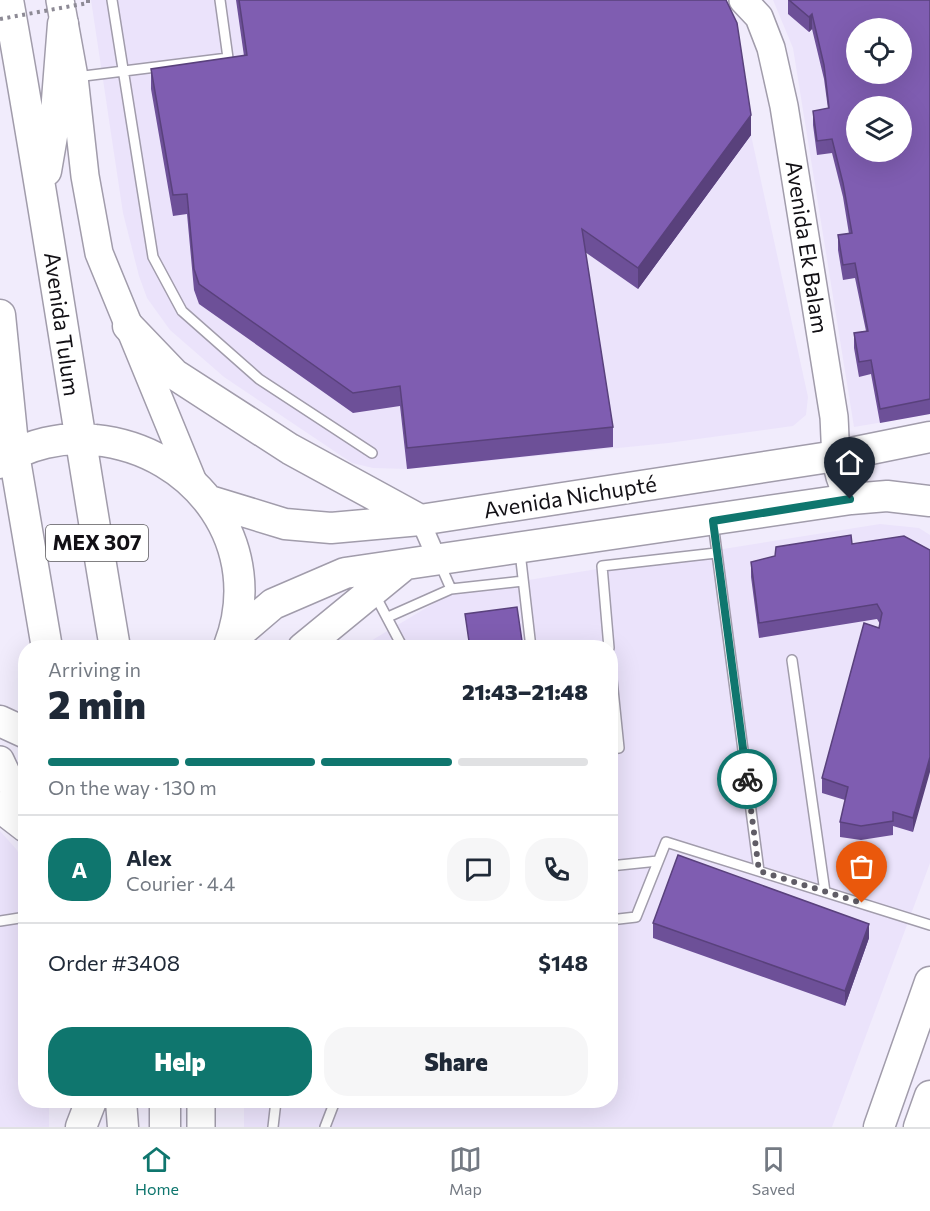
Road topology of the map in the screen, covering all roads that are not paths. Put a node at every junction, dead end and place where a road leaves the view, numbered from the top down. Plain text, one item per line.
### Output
1 (8, 0) edge
2 (112, 0) edge
3 (220, 0) edge
4 (742, 0) edge
5 (62, 12) edge
6 (123, 71) junction
7 (74, 77) junction
8 (42, 191) junction
9 (0, 315) edge
10 (128, 326) junction
11 (930, 437) edge
12 (79, 438) junction
13 (372, 453) dead end
14 (836, 456) junction
15 (7, 459) edge
16 (201, 492) junction
17 (850, 499) junction
18 (930, 501) edge
19 (420, 520) junction
20 (713, 521) junction
21 (520, 546) junction
22 (717, 553) junction
23 (437, 559) junction
24 (404, 565) junction
25 (523, 581) junction
26 (451, 589) junction
27 (372, 591) junction
28 (388, 617) junction
29 (45, 640) edge
30 (114, 640) edge
31 (231, 640) edge
32 (235, 640) edge
33 (313, 640) edge
34 (399, 640) edge
35 (530, 640) edge
36 (608, 640) edge
37 (792, 660) dead end
38 (0, 721) edge
39 (18, 729) edge
40 (0, 760) edge
41 (18, 798) edge
42 (0, 807) edge
43 (18, 821) edge
44 (658, 861) junction
45 (618, 865) edge
46 (759, 871) junction
47 (825, 892) junction
48 (18, 918) edge
49 (618, 919) edge
50 (0, 921) edge
51 (930, 925) edge
52 (930, 982) edge
53 (930, 1096) edge
54 (78, 1108) edge
55 (88, 1108) edge
56 (122, 1108) edge
57 (165, 1108) edge
58 (201, 1108) edge
59 (275, 1108) edge
60 (332, 1108) edge
61 (79, 1127) edge
62 (123, 1127) edge
63 (165, 1127) edge
64 (201, 1127) edge
65 (273, 1127) edge
66 (325, 1127) edge
67 (879, 1127) edge
68 (919, 1127) edge

1 - 8 main road, Avenida Tulum / MEX 307
2 - 6 lane
3 - 6 lane
4 - 14 street, Avenida Ek Balam
5 - 7 street, Avenida Tulum
5 - 8 main road
6 - 7 lane
6 - 13 lane
7 - 10 street, Avenida Tulum
8 - 12 main road, Avenida Tulum / MEX 307
9 - 15 main road, MEX 307
10 - 16 street, Avenida Tulum
10 - 19 main road
11 - 14 main road, Avenida Nichupté
12 - 15 main road
12 - 16 main road
12 - 30 main road, Avenida Tulum / MEX 307
14 - 17 street, Avenida Ek Balam
14 - 19 main road, Avenida Nichupté
15 - 29 main road, MEX 307
16 - 19 main road, Avenida Nichupté
16 - 31 main road
17 - 18 main road, Avenida Nichupté
17 - 20 main road, Avenida Nichupté
19 - 23 street
20 - 21 main road, Avenida Nichupté
20 - 22 lane
21 - 23 main road, Avenida Nichupté
21 - 25 lane
22 - 36 lane
22 - 46 lane
23 - 24 main road, Avenida Nichupté
23 - 26 lane
24 - 27 main road
24 - 32 main road, Avenida Nichupté
25 - 26 lane
25 - 35 lane
26 - 28 lane
27 - 28 lane
27 - 33 main road
28 - 34 lane
37 - 47 lane
38 - 39 main road
40 - 41 street
42 - 43 main road
44 - 45 lane
44 - 46 lane
44 - 49 lane
46 - 47 lane
47 - 51 lane
48 - 50 lane
52 - 67 main road
53 - 68 main road
54 - 61 street
55 - 61 main road
56 - 62 main road
57 - 63 main road
58 - 64 street
59 - 65 lane
60 - 66 lane

